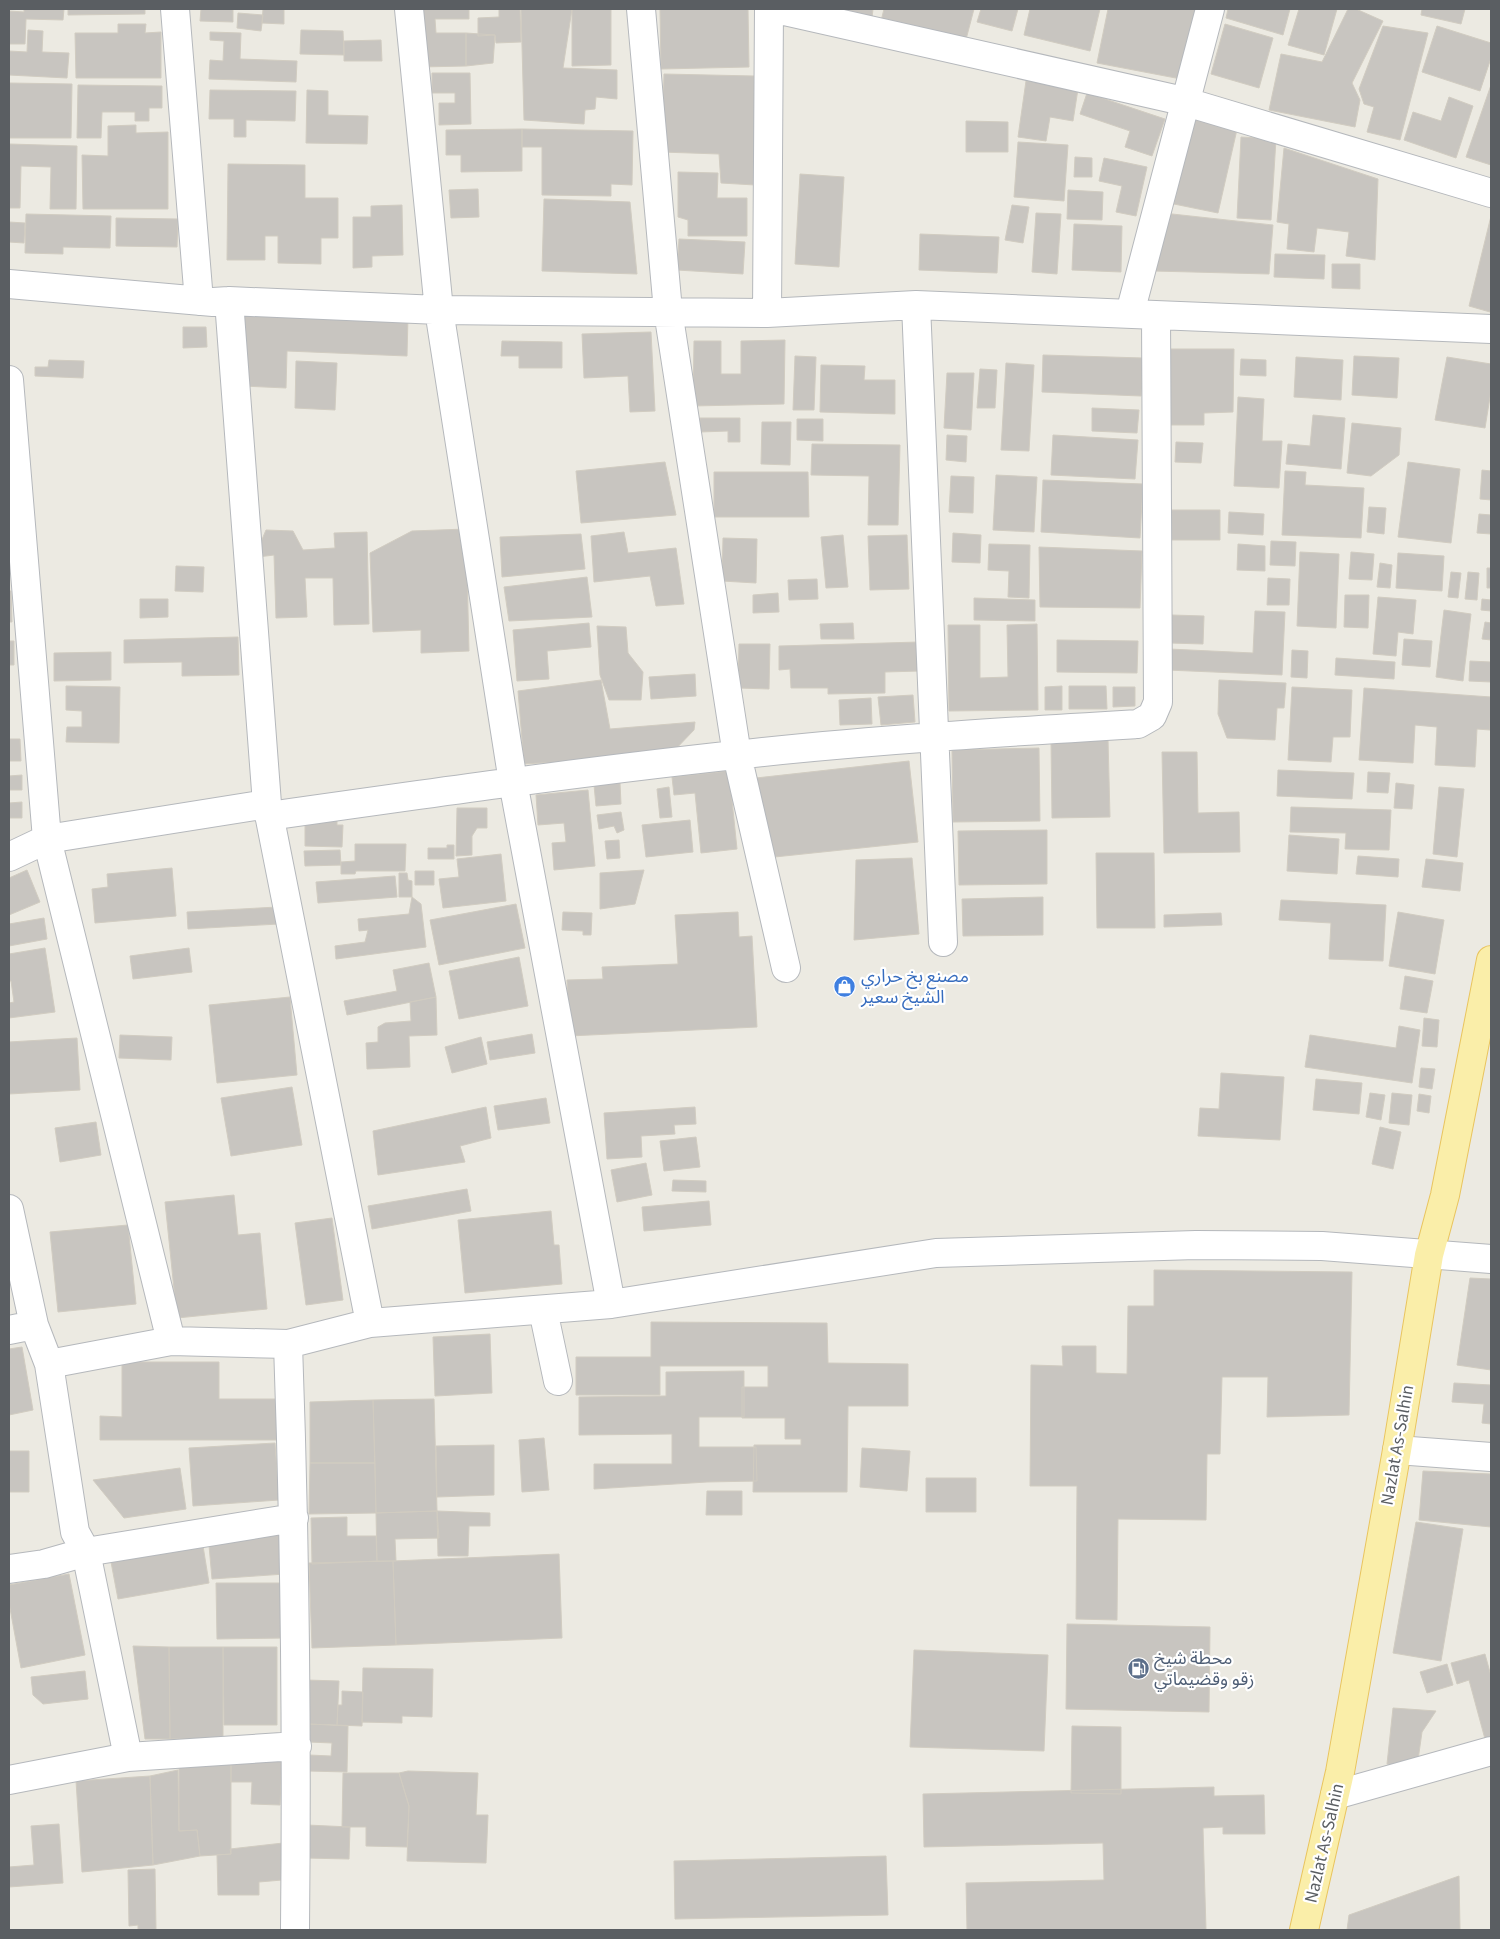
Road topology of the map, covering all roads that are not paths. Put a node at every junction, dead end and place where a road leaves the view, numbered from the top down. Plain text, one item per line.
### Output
1 (175, 9) edge
2 (409, 9) edge
3 (641, 9) edge
4 (769, 9) edge
5 (776, 9) edge
6 (1210, 9) edge
7 (1183, 101) junction
8 (1491, 193) edge
9 (9, 284) edge
10 (198, 301) junction
11 (229, 301) junction
12 (916, 305) junction
13 (439, 310) junction
14 (668, 311) junction
15 (767, 313) junction
16 (1130, 313) junction
17 (1156, 316) junction
18 (1491, 329) edge
19 (9, 380) edge
20 (935, 737) junction
21 (737, 755) junction
22 (513, 782) junction
23 (268, 810) junction
24 (47, 839) junction
25 (9, 857) edge
26 (943, 942) dead end
27 (1491, 960) edge
28 (786, 968) dead end
29 (9, 1209) edge
30 (1429, 1255) junction
31 (1491, 1259) edge
32 (611, 1304) junction
33 (543, 1310) junction
34 (370, 1324) junction
35 (22, 1327) edge
36 (171, 1341) junction
37 (288, 1344) junction
38 (49, 1364) junction
39 (558, 1381) dead end
40 (1397, 1450) junction
41 (1491, 1457) edge
42 (294, 1518) junction
43 (86, 1552) junction
44 (9, 1569) edge
45 (297, 1746) junction
46 (1491, 1751) edge
47 (128, 1757) junction
48 (9, 1780) edge
49 (1335, 1796) junction
50 (295, 1930) edge
51 (1304, 1930) edge

1 - 10 street
2 - 13 street
3 - 14 street
4 - 15 street
5 - 7 street
6 - 7 street
7 - 8 street
7 - 16 street
9 - 10 street
10 - 11 street
11 - 13 street
11 - 23 street
12 - 15 street
12 - 16 street
12 - 20 street
13 - 14 street
13 - 22 street
14 - 15 street
14 - 21 street
16 - 17 street
17 - 18 street
17 - 20 street
19 - 24 street
20 - 21 street
20 - 26 street
21 - 22 street
21 - 28 street
22 - 23 street
22 - 32 street
23 - 24 street
23 - 34 street
24 - 25 street
24 - 36 street
27 - 30 main road, Nazlat As-Salhin
29 - 35 street
30 - 31 street
30 - 32 street
30 - 40 main road, Nazlat As-Salhin
32 - 33 street
33 - 34 street
33 - 39 street
34 - 37 street
35 - 38 street
36 - 37 street
36 - 38 street
37 - 42 street
38 - 43 street
40 - 41 street
40 - 49 main road, Nazlat As-Salhin
42 - 43 street
42 - 45 street
43 - 44 street
43 - 47 street
45 - 47 street
45 - 50 street
46 - 49 street
47 - 48 street
49 - 51 main road, Nazlat As-Salhin

